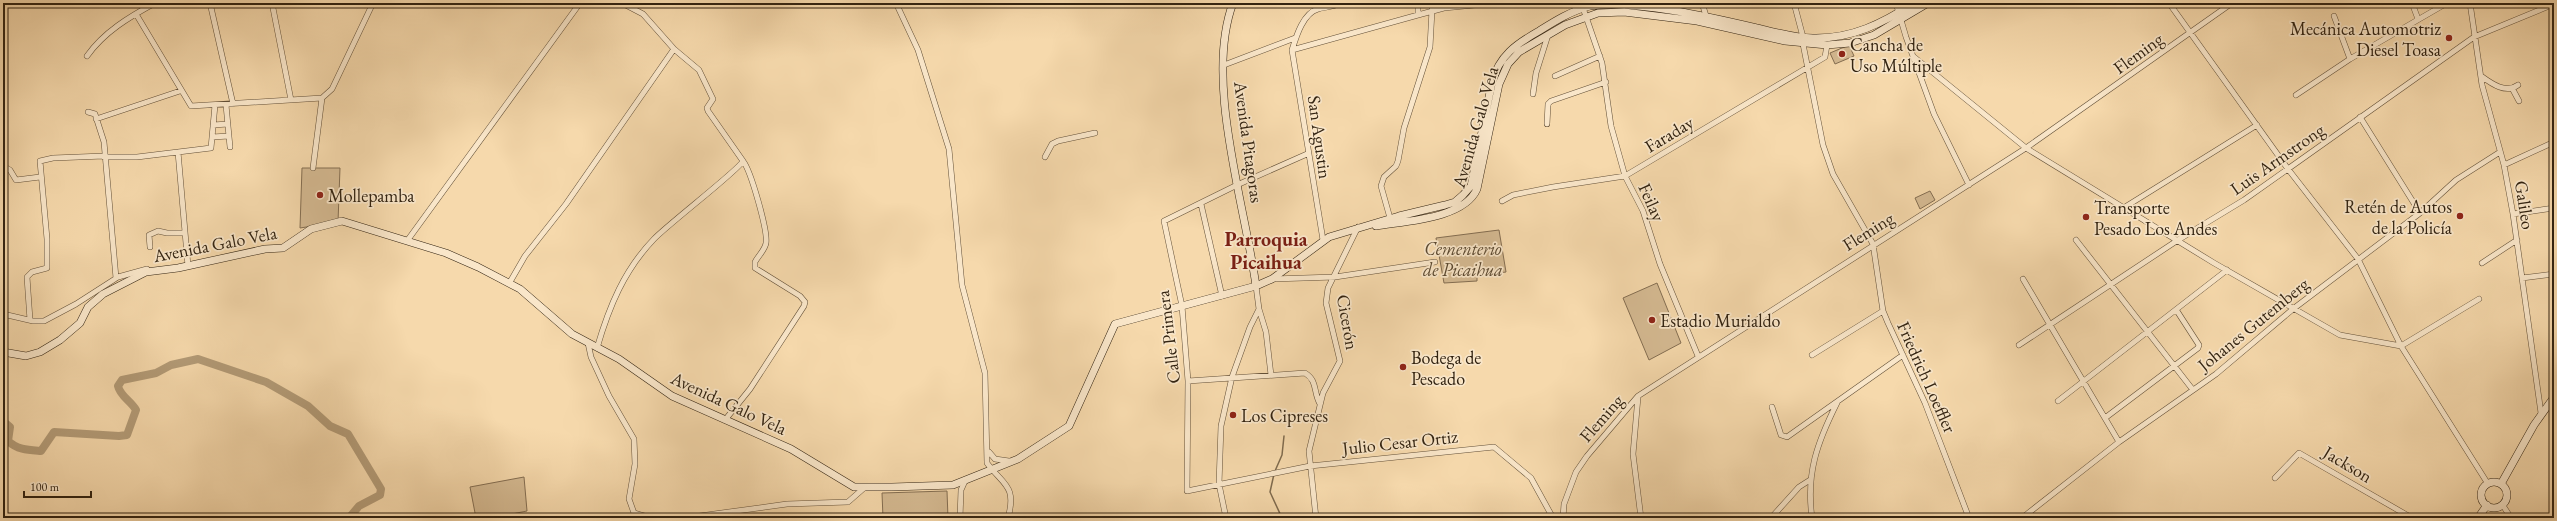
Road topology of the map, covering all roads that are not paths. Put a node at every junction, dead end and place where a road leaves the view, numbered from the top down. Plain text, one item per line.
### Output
1 (154, 3) edge
2 (210, 3) edge
3 (272, 3) edge
4 (373, 3) edge
5 (580, 3) edge
6 (622, 3) edge
7 (896, 3) edge
8 (1233, 3) edge
9 (1340, 3) edge
10 (1418, 3) edge
11 (1495, 3) edge
12 (1624, 3) edge
13 (1702, 3) edge
14 (1794, 3) edge
15 (1896, 3) edge
16 (1914, 3) edge
17 (1928, 3) edge
18 (2169, 3) edge
19 (2232, 3) edge
20 (2412, 3) edge
21 (2446, 3) edge
22 (2470, 3) edge
23 (2554, 4) edge
24 (1583, 8) junction
25 (1432, 10) junction
26 (136, 14) junction
27 (1418, 15) junction
28 (1586, 16) junction
29 (1900, 16) junction
30 (2334, 16) dead end
31 (2418, 19) junction
32 (1707, 20) junction
33 (2189, 32) junction
34 (1548, 34) junction
35 (2474, 37) junction
36 (1295, 38) junction
37 (1803, 41) junction
38 (1827, 45) junction
39 (674, 49) junction
40 (1292, 50) junction
41 (87, 56) dead end
42 (1600, 56) junction
43 (1914, 57) junction
44 (2350, 59) junction
45 (1224, 65) junction
46 (1808, 67) junction
47 (1555, 76) dead end
48 (2481, 76) junction
49 (1606, 82) junction
50 (2518, 85) dead end
51 (2512, 88) junction
52 (180, 91) junction
53 (1533, 94) dead end
54 (2296, 95) dead end
55 (322, 98) junction
56 (291, 100) junction
57 (2519, 101) dead end
58 (233, 104) junction
59 (215, 105) junction
60 (226, 105) junction
61 (88, 112) dead end
62 (2360, 117) junction
63 (96, 119) junction
64 (228, 124) junction
65 (1547, 124) dead end
66 (213, 125) junction
67 (2257, 125) junction
68 (1095, 133) dead end
69 (229, 136) junction
70 (212, 137) junction
71 (2554, 142) edge
72 (230, 147) dead end
73 (2026, 148) junction
74 (178, 152) junction
75 (2500, 152) junction
76 (1307, 154) junction
77 (1045, 156) dead end
78 (104, 157) junction
79 (743, 161) junction
80 (2504, 165) junction
81 (3, 166) edge
82 (313, 168) dead end
83 (2288, 169) junction
84 (1625, 176) junction
85 (40, 177) junction
86 (1237, 184) junction
87 (1970, 185) junction
88 (1502, 200) dead end
89 (1201, 204) junction
90 (2125, 207) junction
91 (2554, 208) edge
92 (2420, 213) junction
93 (2513, 214) junction
94 (1390, 218) junction
95 (1361, 227) junction
96 (184, 232) junction
97 (1323, 240) junction
98 (2076, 240) dead end
99 (2178, 240) junction
100 (2517, 240) junction
101 (407, 241) junction
102 (1873, 244) junction
103 (150, 247) dead end
104 (2358, 259) junction
105 (1435, 262) dead end
106 (2482, 263) dead end
107 (188, 266) junction
108 (2227, 270) junction
109 (157, 271) junction
110 (2554, 274) edge
111 (1335, 277) junction
112 (116, 278) junction
113 (2522, 278) junction
114 (1272, 279) junction
115 (2023, 279) dead end
116 (510, 282) junction
117 (2112, 285) junction
118 (1256, 286) junction
119 (1222, 296) junction
120 (2479, 299) dead end
121 (1182, 306) junction
122 (1259, 309) junction
123 (2293, 309) junction
124 (1883, 311) junction
125 (2176, 311) junction
126 (3, 314) edge
127 (30, 320) junction
128 (2050, 325) junction
129 (2148, 332) junction
130 (588, 343) junction
131 (2019, 345) dead end
132 (2401, 346) junction
133 (598, 348) junction
134 (3, 352) edge
135 (1812, 355) dead end
136 (1903, 355) junction
137 (1698, 356) junction
138 (2175, 366) junction
139 (1271, 375) junction
140 (1232, 377) junction
141 (1188, 381) junction
142 (2084, 382) junction
143 (2193, 390) junction
144 (1638, 396) junction
145 (2554, 397) edge
146 (2058, 401) dead end
147 (1837, 402) junction
148 (1320, 404) junction
149 (1772, 407) dead end
150 (2541, 414) junction
151 (2105, 418) junction
152 (725, 420) junction
153 (2119, 442) junction
154 (989, 451) junction
155 (1018, 459) junction
156 (1310, 466) junction
157 (995, 469) junction
158 (2274, 478) dead end
159 (965, 480) junction
160 (1810, 480) junction
161 (1219, 484) junction
162 (2488, 484) junction
163 (2501, 484) junction
164 (864, 488) junction
165 (2502, 504) junction
166 (2487, 506) junction
167 (633, 515) edge
168 (651, 518) edge
169 (685, 518) edge
170 (960, 518) edge
171 (1008, 518) edge
172 (1226, 518) edge
173 (1316, 518) edge
174 (1553, 518) edge
175 (1563, 518) edge
176 (1641, 518) edge
177 (1771, 518) edge
178 (1812, 518) edge
179 (1969, 518) edge
180 (2022, 518) edge
181 (2412, 518) edge
182 (2478, 518) edge
183 (2511, 518) edge

1 - 26 street
2 - 58 street
3 - 56 street
4 - 55 street
5 - 101 street
6 - 39 street
7 - 154 street
8 - 45 main road, Avenida Pitagoras
9 - 36 street, San Agustin
10 - 27 street
11 - 25 street
12 - 24 main road, Avenida Galo Vela
12 - 32 main road, Avenida Galo Vela
13 - 32 street
14 - 37 street
15 - 29 street
16 - 29 main road, Avenida Galo Vela
17 - 29 main road, Avenida Galo Vela
18 - 33 street
19 - 33 street, Fleming
20 - 31 street
21 - 31 street
22 - 35 street, Galileo
23 - 35 street, Luis Armstrong
24 - 28 street, Feilay
24 - 94 main road, Avenida Galo Vela
25 - 27 street
25 - 94 street
26 - 41 street
26 - 52 street
27 - 40 street
28 - 32 main road, Avenida Galo Vela
28 - 34 main road, Avenida Galo Vela
28 - 42 street, Feilay
29 - 37 main road, Avenida Galo Vela
29 - 38 main road, Avenida Galo Vela
29 - 43 street
30 - 44 street
31 - 44 street
32 - 37 main road, Avenida Galo Vela
33 - 67 street
33 - 73 street, Fleming
34 - 53 street
34 - 95 main road, Avenida Galo Vela
35 - 48 street, Galileo
35 - 62 street, Luis Armstrong
36 - 40 street, San Agustin
36 - 45 street
37 - 38 main road, Avenida Galo Vela
37 - 46 street
38 - 46 street, Faraday
39 - 79 street
39 - 116 street
40 - 76 street, San Agustin
42 - 47 street
42 - 49 street, Feilay
43 - 73 street
43 - 87 street
44 - 54 street
45 - 86 main road, Avenida Pitagoras
46 - 84 street, Faraday
46 - 102 street
48 - 51 street
48 - 75 street, Galileo
49 - 65 street
49 - 84 street, Feilay
50 - 51 street
51 - 57 street
52 - 59 street
52 - 63 street
55 - 56 street
55 - 82 street
56 - 58 street
58 - 60 street
59 - 60 street
59 - 66 street
60 - 64 street
61 - 63 street
62 - 83 street, Luis Armstrong
62 - 92 street
63 - 78 street
64 - 66 street
64 - 69 street
66 - 70 street
67 - 83 street
67 - 90 street
68 - 77 street
69 - 70 street
69 - 72 street
70 - 74 street
71 - 80 street
73 - 87 street, Fleming
73 - 90 street
74 - 78 street
74 - 96 street
75 - 80 street, Galileo
75 - 92 street, Johanes Gutemberg
76 - 86 street
76 - 97 street, San Agustin
78 - 85 street
78 - 112 street
79 - 133 street
79 - 152 street
80 - 93 street, Galileo
81 - 85 street
83 - 99 street, Luis Armstrong
83 - 104 street
84 - 88 street, Faraday
84 - 137 street, Feilay
85 - 127 street
86 - 89 street
86 - 118 main road, Avenida Pitagoras
87 - 102 street, Fleming
89 - 119 street
89 - 121 street, Calle Primera
90 - 99 street
91 - 93 street
92 - 104 street, Johanes Gutemberg
93 - 100 street, Galileo
94 - 95 main road, Avenida Galo Vela
95 - 97 main road, Avenida Galo Vela
95 - 111 street, Cicerón
96 - 103 street
96 - 107 street
97 - 114 main road, Avenida Galo Vela
98 - 117 street
99 - 108 street
99 - 117 street, Luis Armstrong
100 - 106 street
100 - 113 street, Galileo
101 - 107 main road, Avenida Galo Vela
101 - 116 main road, Avenida Galo Vela
102 - 124 street, Friedrich Loeffler
102 - 137 street, Fleming
104 - 123 street, Johanes Gutemberg
104 - 132 street
105 - 111 street
107 - 109 main road, Avenida Galo Vela
108 - 123 street
108 - 125 street
109 - 112 street
109 - 134 main road, Avenida Galo Vela
110 - 113 street
111 - 114 street
111 - 148 street, Cicerón
112 - 127 street
113 - 150 street, Galileo
114 - 118 main road, Avenida Galo Vela
115 - 128 street
116 - 130 main road, Avenida Galo Vela
117 - 128 street, Luis Armstrong
117 - 129 street
118 - 119 main road, Avenida Galo Vela
118 - 122 street
119 - 121 main road, Avenida Galo Vela
120 - 132 street
121 - 141 street, Calle Primera
121 - 155 main road, Avenida Galo Vela
122 - 139 street
122 - 140 street
123 - 132 street
123 - 143 street, Johanes Gutemberg
124 - 135 street
124 - 136 street, Friedrich Loeffler
125 - 129 street
125 - 138 street
126 - 127 street
128 - 131 street, Luis Armstrong
128 - 142 street
129 - 138 street
129 - 142 street
130 - 133 main road, Avenida Galo Vela
130 - 167 street
132 - 162 street
133 - 152 main road, Avenida Galo Vela
136 - 147 street
136 - 179 street, Friedrich Loeffler
137 - 144 street, Fleming
138 - 143 street
138 - 151 street
139 - 140 street
139 - 148 street
140 - 141 street
140 - 161 street
141 - 161 street, Calle Primera
142 - 146 street
142 - 151 street
143 - 153 street, Johanes Gutemberg
144 - 175 street, Fleming
144 - 176 street
145 - 150 main road
147 - 149 street
147 - 160 street
148 - 156 street, Cicerón
150 - 163 main road
151 - 153 street
152 - 164 main road, Avenida Galo Vela
153 - 180 street, Johanes Gutemberg
154 - 155 street
154 - 157 street
155 - 157 main road, Avenida Galo Vela
156 - 161 street, Julio Cesar Ortiz
156 - 173 street, Cicerón
156 - 174 street, Julio Cesar Ortiz
157 - 159 main road, Avenida Galo Vela
157 - 171 street
158 - 181 street, Jackson
159 - 164 main road, Avenida Galo Vela
159 - 170 street
160 - 177 street
160 - 178 street
161 - 172 street
162 - 163 main road
162 - 166 main road
163 - 165 main road
164 - 169 street
165 - 166 main road
165 - 183 street
166 - 182 main road
167 - 168 street

